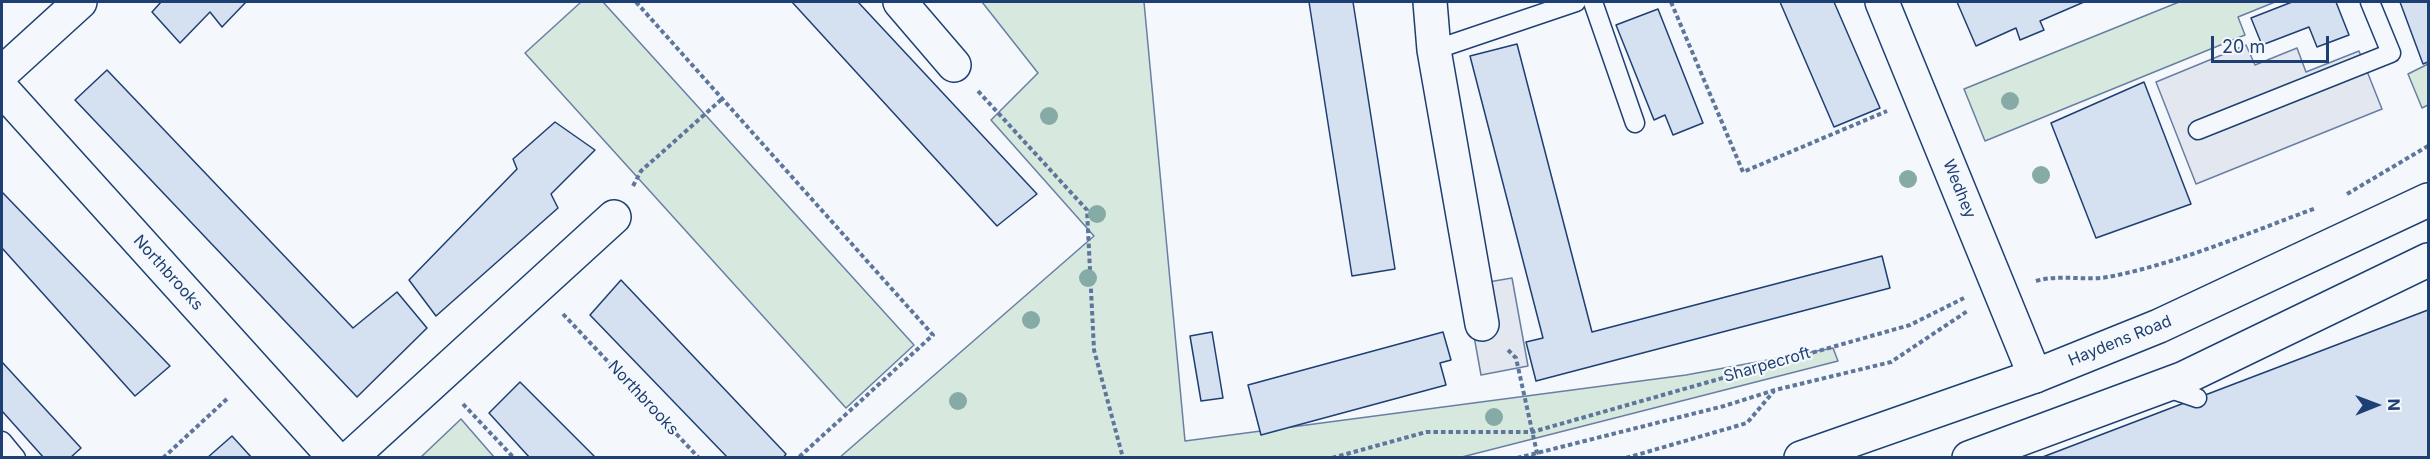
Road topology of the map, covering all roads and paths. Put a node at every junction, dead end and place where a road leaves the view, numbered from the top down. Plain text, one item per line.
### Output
1 (80, 2) edge
2 (636, 2) edge
3 (900, 2) edge
4 (1430, 2) edge
5 (1576, 2) edge
6 (1593, 2) edge
7 (1671, 2) edge
8 (1882, 2) edge
9 (2370, 2) edge
10 (1434, 50) junction
11 (954, 65) joint
12 (2, 73) edge
13 (2, 90) edge
14 (1921, 96) junction
15 (722, 99) junction
16 (1635, 123) dead end
17 (2198, 130) dead end
18 (2428, 200) edge
19 (614, 217) joint
20 (2428, 260) edge
21 (1997, 282) junction
22 (538, 287) junction
23 (1482, 324) joint
24 (2036, 376) junction
25 (437, 378) junction
26 (2163, 386) junction
27 (1775, 390) dead end
28 (230, 396) dead end
29 (2197, 398) dead end
30 (1532, 432) junction
31 (2, 441) edge
32 (16, 458) edge
33 (163, 458) edge
34 (335, 458) edge
35 (350, 458) edge
36 (514, 458) edge
37 (699, 458) edge
38 (798, 458) edge
39 (1123, 458) edge
40 (1332, 458) edge
41 (1531, 458) edge
42 (1626, 458) edge
43 (1801, 458) edge
44 (1969, 458) edge

1 - 12 street
2 - 15 path
3 - 11 street
4 - 10 street
5 - 10 lane
6 - 16 lane
7 - 14 path
8 - 14 street, Wedhey
9 - 17 lane
10 - 23 street
11 - 39 path
13 - 34 street, Northbrooks
14 - 21 street, Wedhey
15 - 19 path
15 - 38 path
18 - 24 street, Haydens Road
19 - 22 street
20 - 26 street
21 - 24 street, Wedhey
21 - 30 path, Sharpecroft
22 - 25 street
22 - 37 path, Northbrooks
23 - 30 path
24 - 43 street, Haydens Road
25 - 35 street
25 - 36 path
26 - 29 lane
26 - 44 street
27 - 42 path
28 - 33 path
30 - 40 path, Sharpecroft
30 - 41 path
31 - 32 lane

